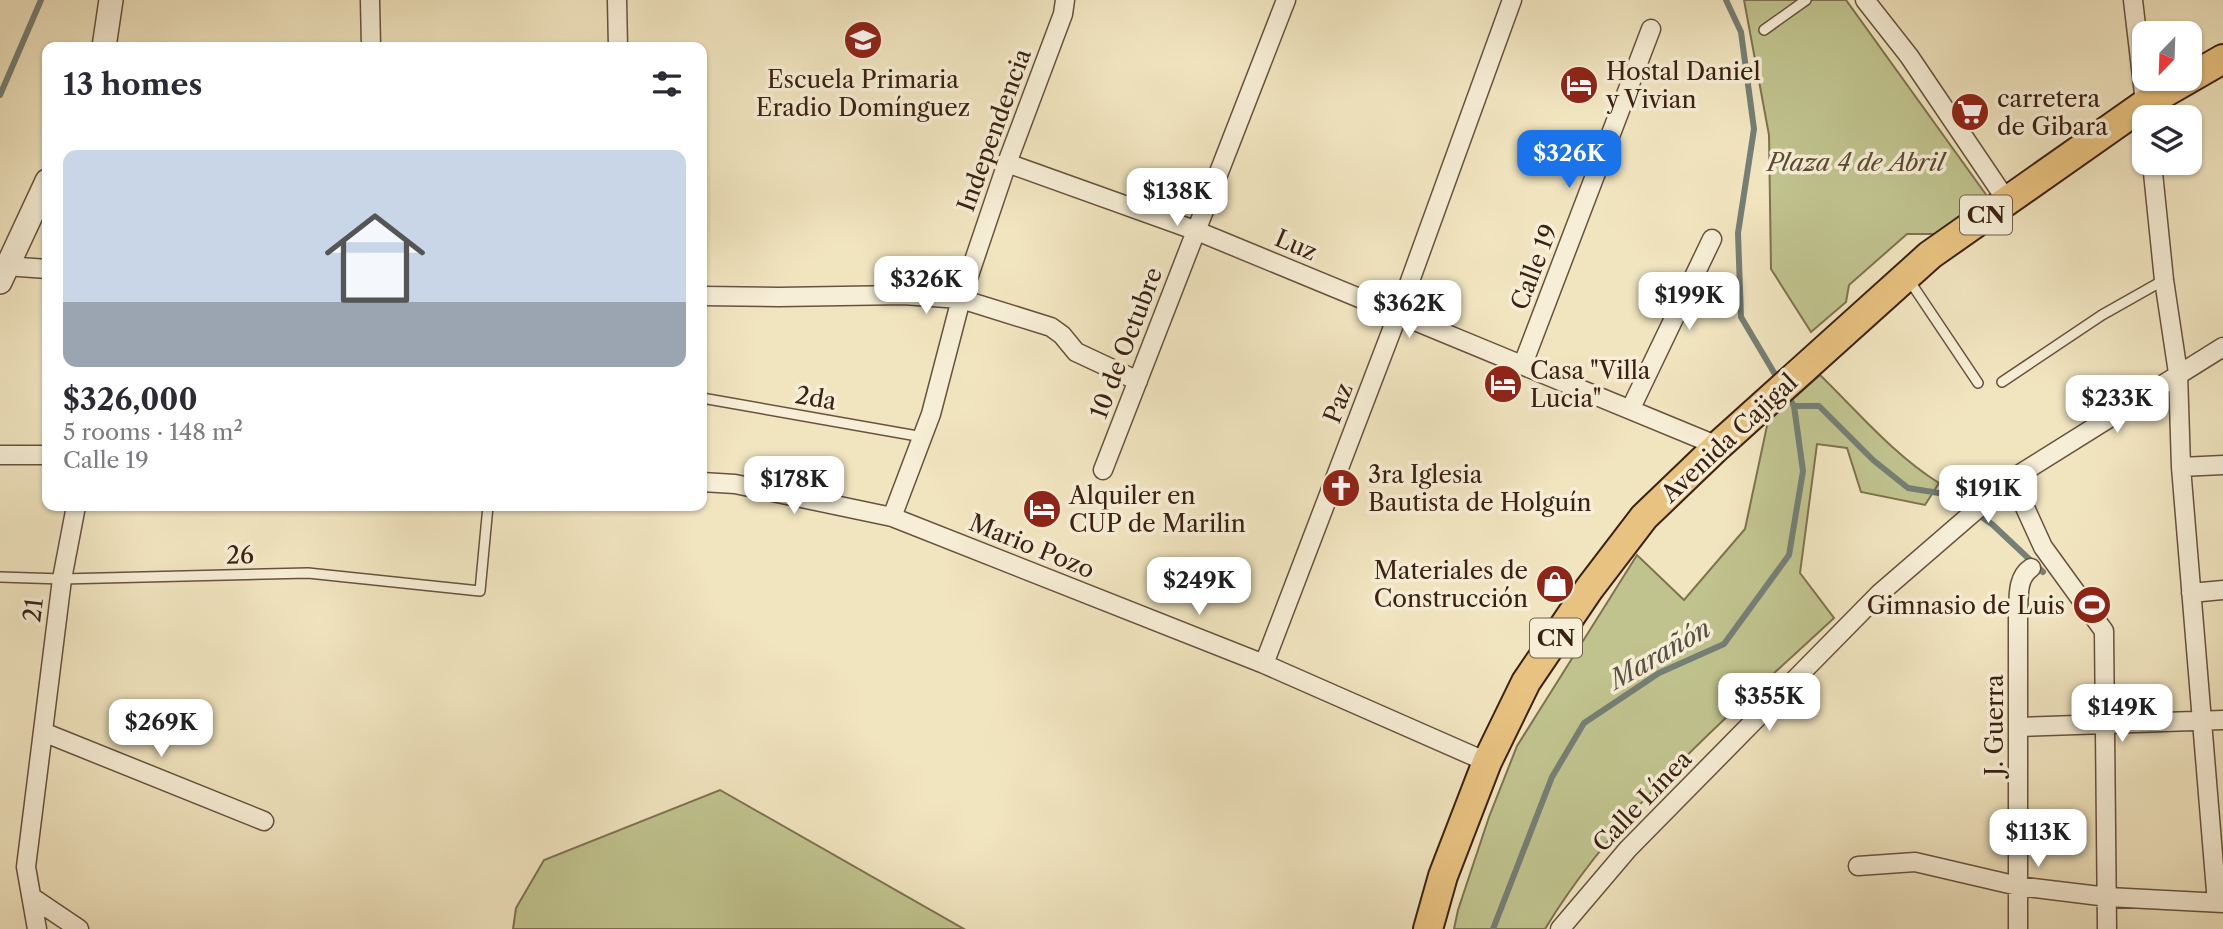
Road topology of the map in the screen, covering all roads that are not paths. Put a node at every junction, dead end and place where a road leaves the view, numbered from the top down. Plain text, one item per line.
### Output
1 (111, 0) edge
2 (370, 0) edge
3 (617, 0) edge
4 (1066, 0) edge
5 (1286, 0) edge
6 (1512, 0) edge
7 (1807, 0) edge
8 (1865, 0) edge
9 (2133, 0) edge
10 (1651, 29) dead end
11 (1764, 30) dead end
12 (105, 42) edge
13 (371, 42) edge
14 (618, 42) edge
15 (2223, 60) edge
16 (2145, 105) edge
17 (2155, 105) edge
18 (2132, 120) edge
19 (1007, 163) junction
20 (2153, 175) edge
21 (42, 192) edge
22 (2007, 201) junction
23 (1197, 231) junction
24 (1712, 239) dead end
25 (42, 270) edge
26 (3, 274) edge
27 (1906, 275) junction
28 (2164, 280) junction
29 (707, 296) edge
30 (961, 299) junction
31 (1398, 314) junction
32 (2223, 347) edge
33 (1523, 365) junction
34 (2178, 373) junction
35 (1138, 381) junction
36 (2002, 382) dead end
37 (1978, 383) dead end
38 (707, 399) edge
39 (1631, 408) junction
40 (923, 437) junction
41 (1718, 446) junction
42 (0, 455) edge
43 (42, 455) edge
44 (2223, 465) edge
45 (2181, 467) junction
46 (1103, 470) dead end
47 (2012, 479) junction
48 (707, 482) edge
49 (75, 511) edge
50 (488, 511) edge
51 (892, 517) junction
52 (2031, 568) dead end
53 (0, 578) edge
54 (62, 579) junction
55 (2223, 590) edge
56 (2191, 593) junction
57 (1264, 664) junction
58 (2223, 720) edge
59 (2202, 722) junction
60 (2106, 725) junction
61 (2018, 727) junction
62 (43, 732) junction
63 (1487, 762) junction
64 (264, 821) dead end
65 (1858, 866) dead end
66 (2018, 886) junction
67 (2108, 897) junction
68 (33, 898) junction
69 (2220, 903) edge
70 (37, 929) edge
71 (79, 929) edge
72 (1428, 929) edge
73 (1560, 929) edge
74 (2018, 929) edge
75 (2107, 929) edge

1 - 12 street
2 - 13 street
3 - 14 street
4 - 19 street, Independencia
5 - 23 street, 10 de Octubre
6 - 31 street, Paz
7 - 11 lane
8 - 22 street
9 - 16 street
10 - 33 street, Calle 19
15 - 17 main road, Avenida Cajigal / CN
18 - 22 main road, Avenida Cajigal / CN
19 - 23 street, Luz
19 - 30 street, Independencia
20 - 28 street
21 - 26 street
22 - 27 main road, Avenida Cajigal / CN
23 - 31 street, Luz
23 - 35 street, 10 de Octubre
24 - 39 street
25 - 26 street
27 - 37 lane
27 - 41 main road, Avenida Cajigal / CN
28 - 34 street
28 - 36 lane
29 - 30 street
30 - 35 street
30 - 40 street, Independencia
31 - 33 street, Luz
31 - 57 street, Paz
32 - 34 street, Calle Línea
33 - 39 street, Luz
34 - 45 street
34 - 47 street, Calle Línea
35 - 46 street, 10 de Octubre
38 - 40 lane, 2da
39 - 41 street, Luz
40 - 51 street, Independencia
41 - 63 main road, Avenida Cajigal / CN
42 - 43 street
44 - 45 street
45 - 56 street
47 - 60 street
47 - 73 street, Calle Línea
48 - 51 street, Mario Pozo
49 - 54 street, 21
50 - 54 lane, 26
51 - 57 street, Mario Pozo
52 - 61 street, J. Guerra
53 - 54 lane, 26
54 - 62 street, 21
55 - 56 street
56 - 59 street
57 - 63 street, Mario Pozo
58 - 59 street
59 - 60 street
59 - 69 street
60 - 61 street
60 - 67 street
61 - 66 street, J. Guerra
62 - 64 street
62 - 68 street, 21
63 - 72 main road, Avenida Cajigal / CN
65 - 66 street
66 - 67 street
66 - 74 street, J. Guerra
67 - 69 street
67 - 75 street
68 - 70 street, 21
68 - 71 street

